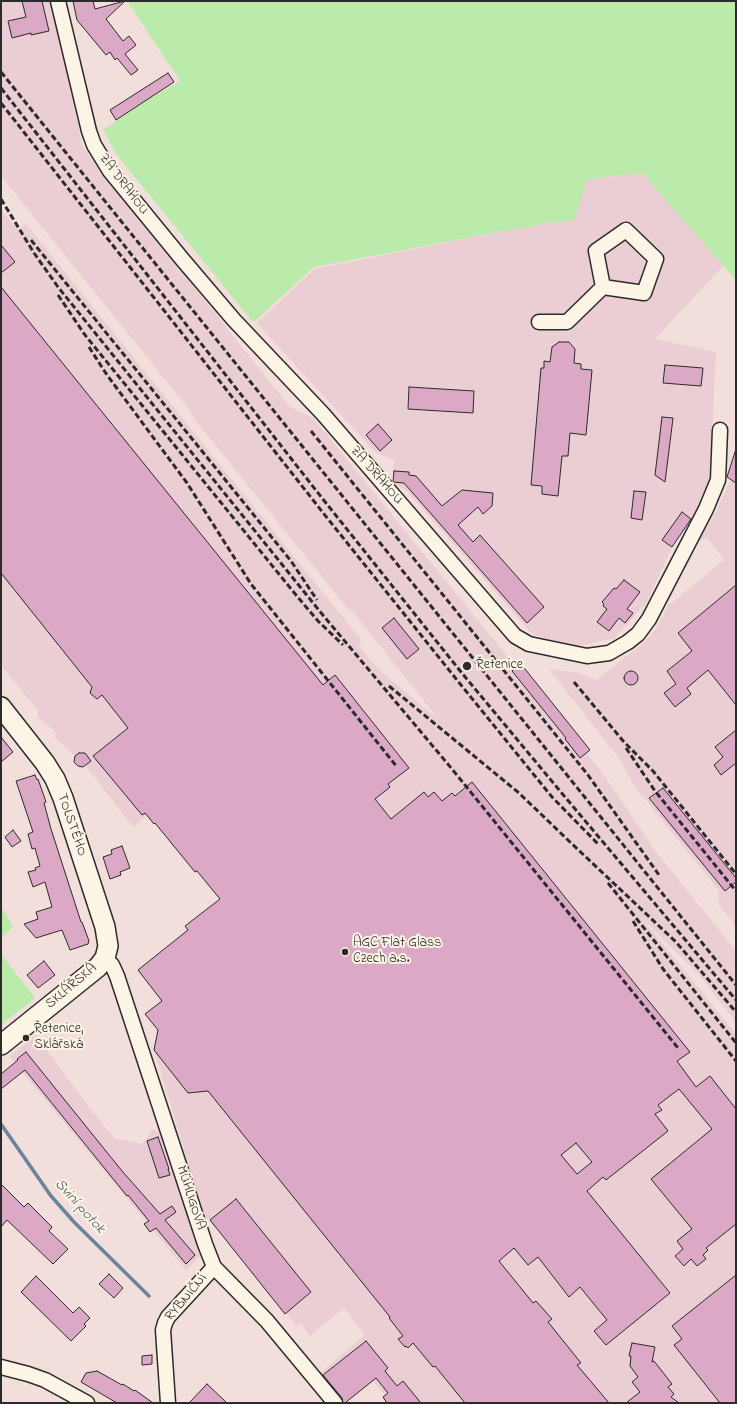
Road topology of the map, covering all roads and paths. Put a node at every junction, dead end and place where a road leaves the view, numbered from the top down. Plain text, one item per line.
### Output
1 (58, 1) edge
2 (603, 287) junction
3 (539, 322) dead end
4 (720, 430) dead end
5 (1, 707) edge
6 (105, 958) junction
7 (1, 1045) edge
8 (214, 1267) junction
9 (1, 1367) edge
10 (87, 1403) edge
11 (168, 1403) edge
12 (335, 1403) edge

1 - 4 street, ZA DRAHOU
2 - 2 street
2 - 3 street
5 - 6 street, TOLSTÉHO
6 - 7 street, SKLÁŘSKÁ
6 - 8 street, MÜHLIGOVA
8 - 11 street, RYBNIČNÍ
8 - 12 street, MÜHLIGOVA
9 - 10 street

